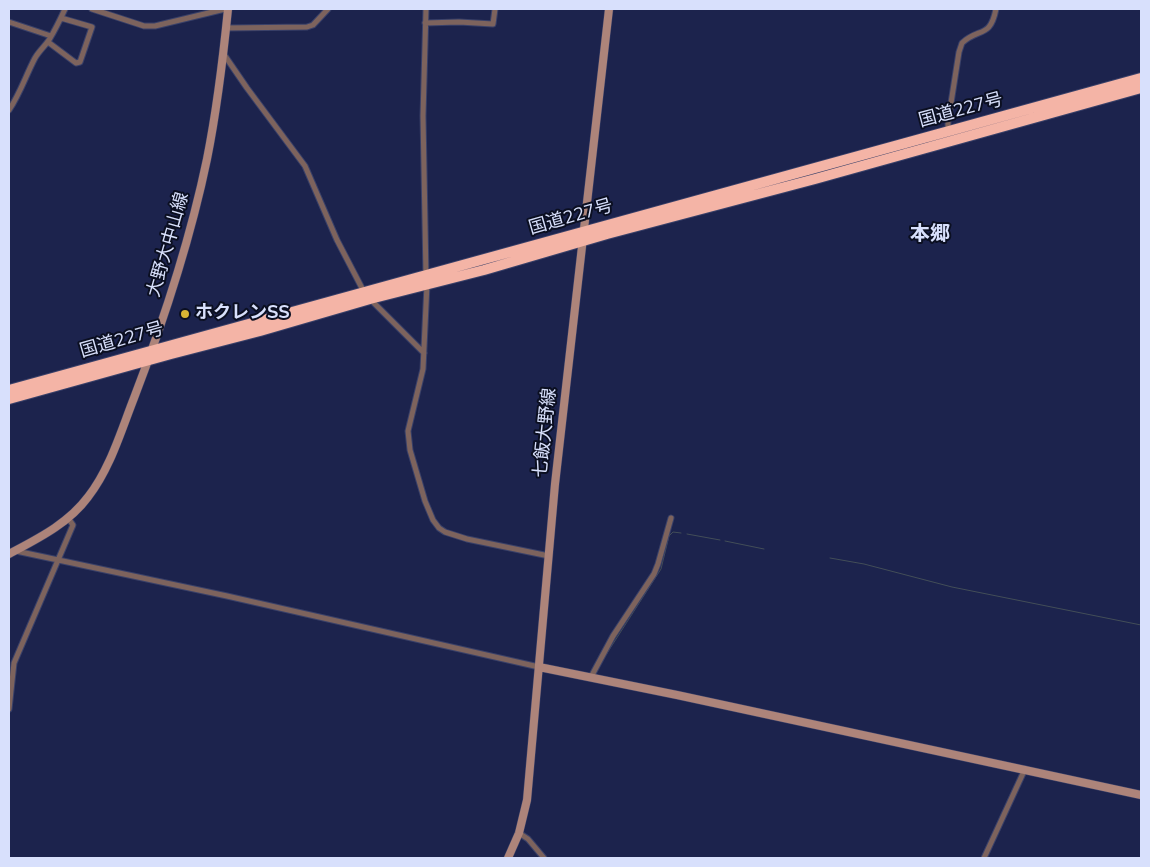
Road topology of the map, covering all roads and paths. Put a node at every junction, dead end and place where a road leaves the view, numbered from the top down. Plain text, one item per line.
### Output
1 (65, 9) edge
2 (92, 9) edge
3 (226, 9) edge
4 (328, 9) edge
5 (426, 9) edge
6 (495, 9) edge
7 (609, 9) edge
8 (996, 9) edge
9 (61, 18) junction
10 (9, 22) edge
11 (425, 23) junction
12 (226, 28) junction
13 (50, 39) junction
14 (223, 53) junction
15 (1141, 78) edge
16 (1141, 88) edge
17 (9, 110) edge
18 (949, 131) junction
19 (943, 143) junction
20 (583, 237) junction
21 (426, 279) junction
22 (367, 295) junction
23 (152, 350) junction
24 (424, 353) junction
25 (148, 361) junction
26 (9, 390) edge
27 (9, 399) edge
28 (68, 518) junction
29 (671, 518) dead end
30 (11, 553) edge
31 (549, 556) junction
32 (57, 561) junction
33 (539, 667) junction
34 (591, 677) junction
35 (9, 709) edge
36 (1025, 769) junction
37 (1141, 795) edge
38 (519, 833) junction
39 (508, 858) edge
40 (544, 858) edge
41 (984, 858) edge

1 - 9 street
2 - 3 street
3 - 12 main road, 大野大中山線
4 - 12 street
5 - 11 street
6 - 11 street
7 - 20 main road, 七飯大野線
8 - 18 street
9 - 13 street
9 - 13 street
10 - 13 street
11 - 21 street
12 - 14 main road, 大野大中山線
13 - 17 street
14 - 22 street
14 - 23 main road, 大野大中山線
15 - 18 highway, 国道227号
16 - 19 highway, 国道227号
18 - 19 street
18 - 20 highway, 国道227号
19 - 20 highway, 国道227号
20 - 21 highway, 国道227号
20 - 31 main road, 七飯大野線
21 - 22 highway, 国道227号
21 - 24 street
22 - 23 highway, 国道227号
22 - 24 street
22 - 25 highway, 国道227号
23 - 25 main road, 大野大中山線
23 - 26 highway, 国道227号
24 - 31 street
25 - 27 highway, 国道227号
25 - 28 main road, 大野大中山線
28 - 30 main road, 大野大中山線
28 - 32 street
29 - 34 street
30 - 32 street
31 - 33 main road, 七飯大野線
32 - 33 street
32 - 35 street
33 - 34 main road
33 - 38 main road, 七飯大野線
34 - 36 main road
36 - 37 main road
36 - 41 street
38 - 39 main road, 七飯大野線
38 - 40 street

